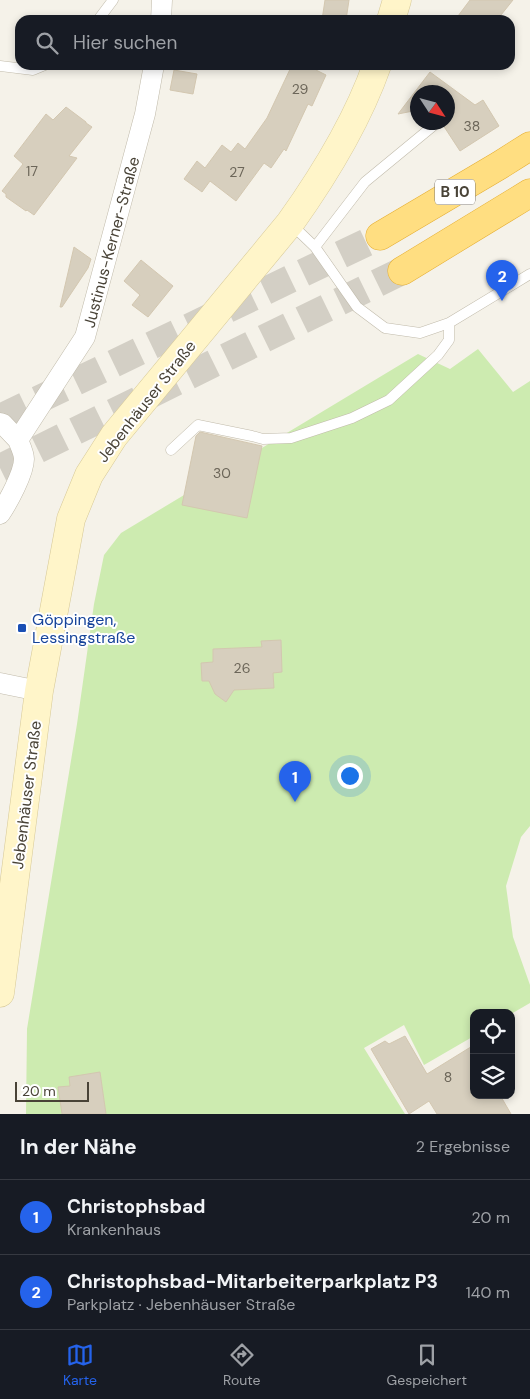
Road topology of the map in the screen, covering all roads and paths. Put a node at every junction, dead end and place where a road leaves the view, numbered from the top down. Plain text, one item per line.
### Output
1 (113, 0) edge
2 (162, 0) edge
3 (397, 0) edge
4 (102, 15) edge
5 (162, 15) edge
6 (392, 15) edge
7 (0, 66) edge
8 (15, 68) edge
9 (153, 70) edge
10 (375, 70) edge
11 (428, 130) edge
12 (530, 146) edge
13 (530, 193) edge
14 (290, 223) junction
15 (380, 236) tunnel mouth
16 (315, 247) junction
17 (402, 271) tunnel mouth
18 (530, 274) edge
19 (448, 323) junction
20 (0, 423) edge
21 (18, 440) junction
22 (171, 450) dead end
23 (0, 514) edge
24 (0, 683) edge
25 (39, 691) junction
26 (0, 994) edge

1 - 4 lane
2 - 5 street
3 - 6 main road
7 - 8 lane
9 - 21 street, Justinus-Kerner-Straße
10 - 14 main road, Jebenhäuser Straße
11 - 16 lane
12 - 15 highway, B 10
13 - 17 highway, B 10
14 - 16 lane
14 - 25 main road, Jebenhäuser Straße
16 - 19 lane
18 - 19 lane
19 - 22 lane
20 - 21 street
21 - 23 street
24 - 25 street
25 - 26 main road, Jebenhäuser Straße

